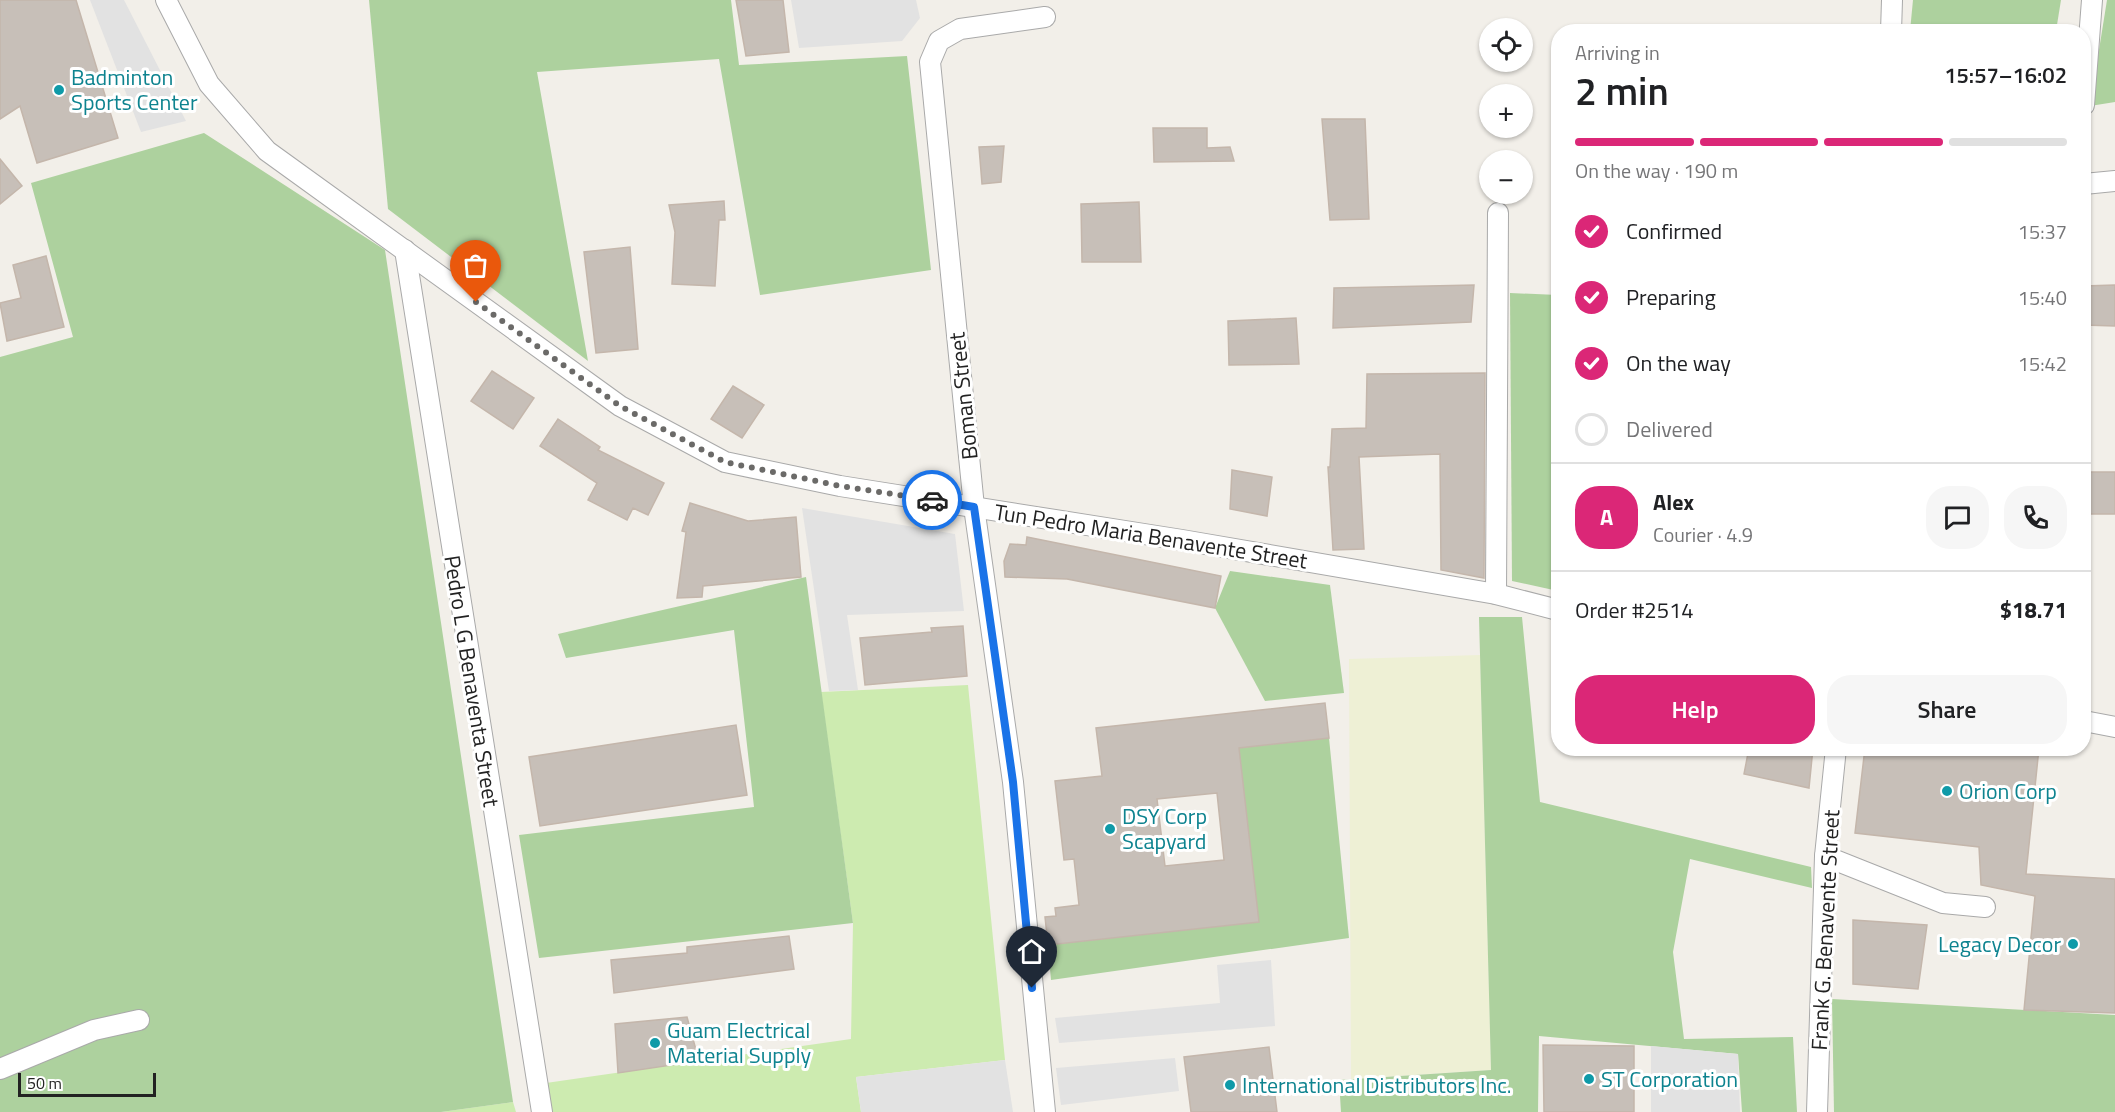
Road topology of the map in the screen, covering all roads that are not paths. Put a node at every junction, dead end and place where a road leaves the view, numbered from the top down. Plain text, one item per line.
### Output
1 (165, 0) edge
2 (1892, 0) edge
3 (2092, 0) edge
4 (1044, 17) dead end
5 (1891, 24) edge
6 (2090, 24) edge
7 (2115, 181) edge
8 (2091, 183) edge
9 (1498, 213) dead end
10 (405, 250) junction
11 (974, 507) junction
12 (1496, 594) junction
13 (1551, 608) edge
14 (2091, 722) edge
15 (2115, 727) edge
16 (1835, 756) edge
17 (1826, 856) junction
18 (1985, 907) dead end
19 (139, 1020) dead end
20 (0, 1070) edge
21 (542, 1112) edge
22 (1045, 1112) edge
23 (1817, 1112) edge

1 - 10 street, Tun Pedro Maria Benavente Street
2 - 5 street
3 - 6 street
4 - 11 street, Boman Street
7 - 8 street
9 - 12 street
10 - 11 street, Tun Pedro Maria Benavente Street
10 - 21 street, Pedro L G Benaventa Street
11 - 12 street, Tun Pedro Maria Benavente Street
11 - 22 street, Boman Street
12 - 13 street, Tun Pedro Maria Benavente Street
14 - 15 street
16 - 17 street, Frank G. Benavente Street
17 - 18 street
17 - 23 street, Frank G. Benavente Street
19 - 20 street

